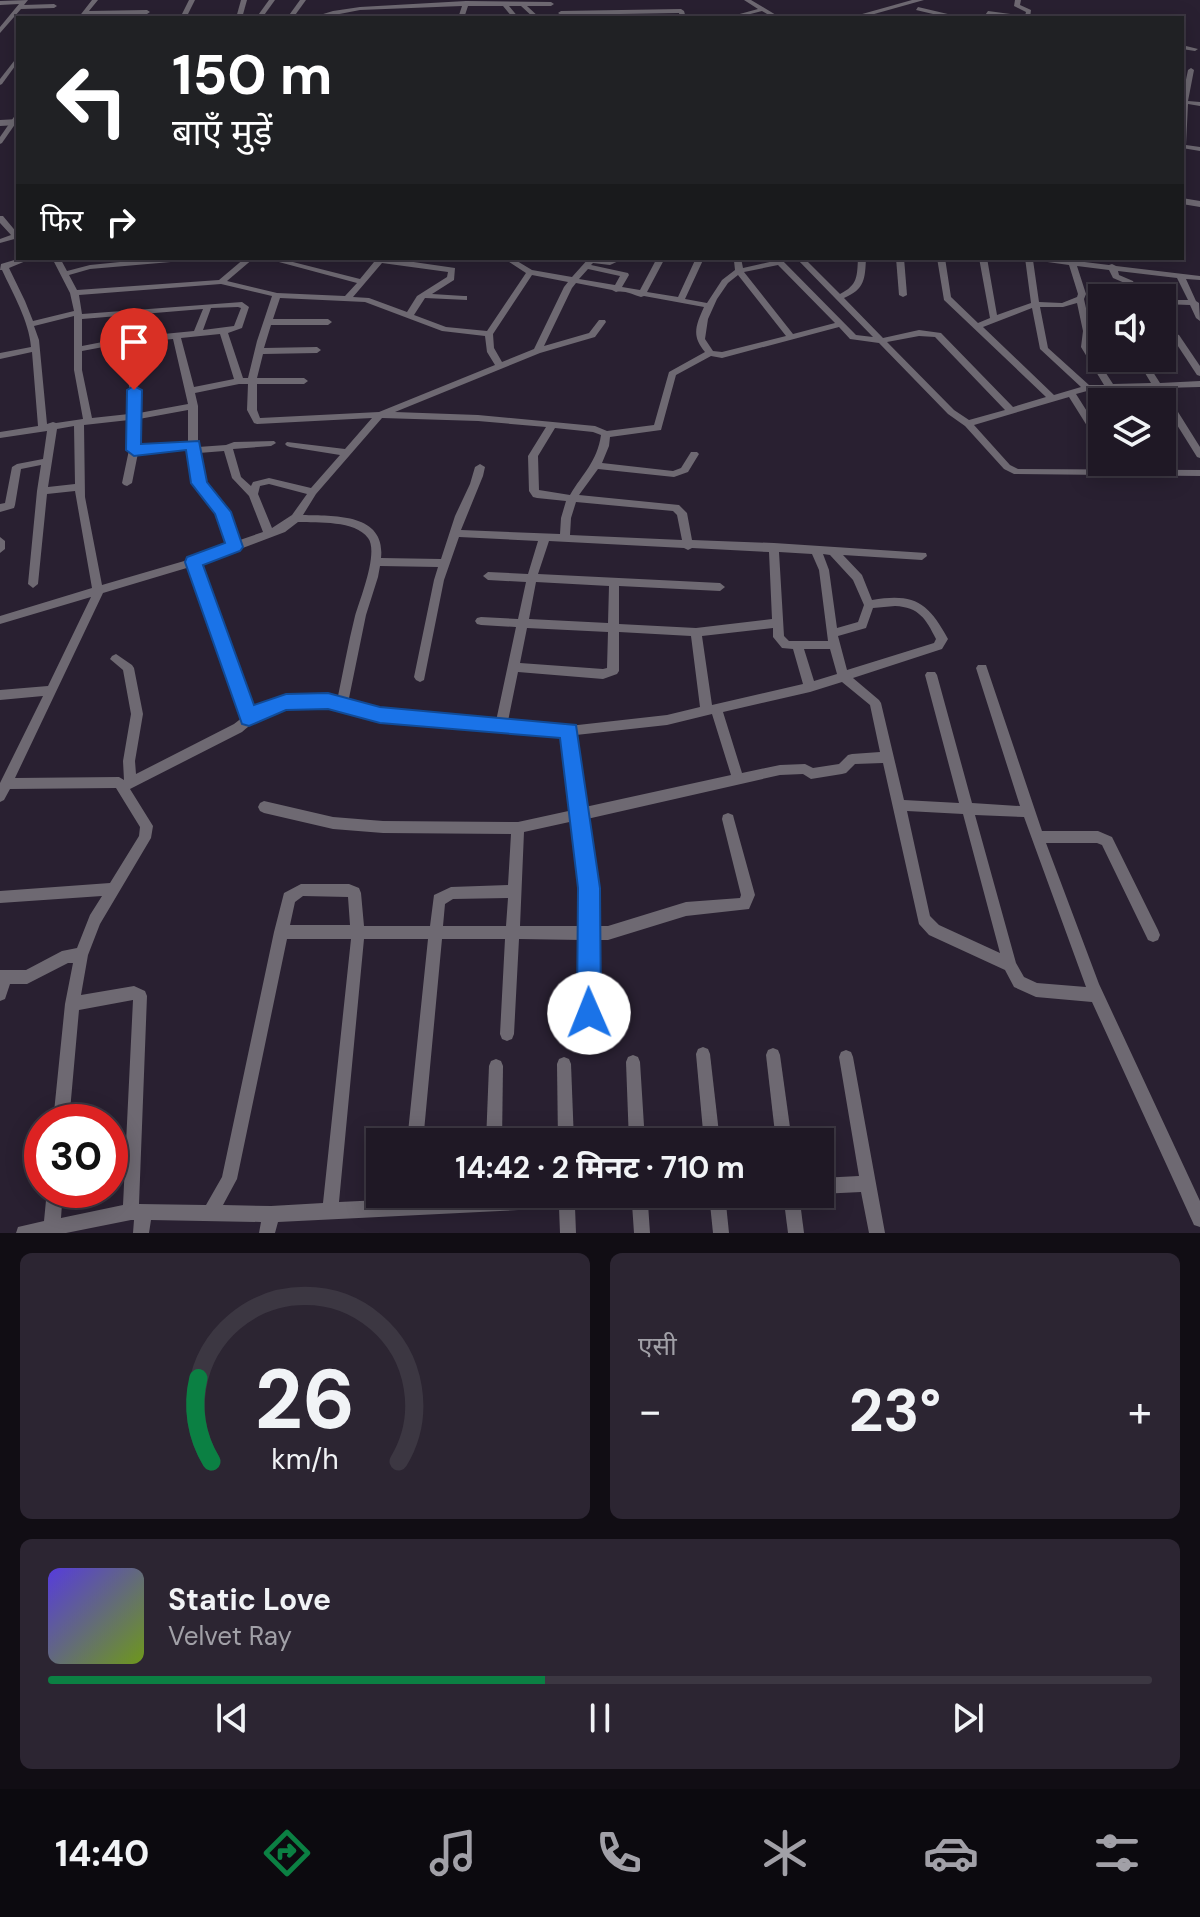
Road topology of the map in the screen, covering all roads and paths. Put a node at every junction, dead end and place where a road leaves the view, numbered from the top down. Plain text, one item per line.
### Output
1 (95, 0) edge
2 (154, 0) edge
3 (679, 0) edge
4 (747, 0) edge
5 (920, 0) edge
6 (1018, 0) edge
7 (378, 1) edge
8 (550, 2) edge
9 (0, 3) edge
10 (23, 3) edge
11 (56, 3) edge
12 (466, 3) junction
13 (908, 3) junction
14 (333, 4) edge
15 (504, 4) junction
16 (523, 5) junction
17 (954, 8) dead end
18 (763, 9) junction
19 (918, 9) junction
20 (0, 15) edge
21 (13, 15) junction
22 (145, 15) edge
23 (682, 15) edge
24 (82, 16) edge
25 (316, 16) edge
26 (462, 16) edge
27 (514, 16) edge
28 (535, 16) edge
29 (563, 16) edge
30 (736, 16) edge
31 (775, 16) edge
32 (859, 16) edge
33 (916, 16) edge
34 (946, 16) edge
35 (950, 16) edge
36 (987, 16) edge
37 (1011, 16) edge
38 (1027, 16) edge
39 (1, 30) edge
40 (1184, 47) edge
41 (1195, 49) dead end
42 (1184, 68) edge
43 (1191, 70) junction
44 (1200, 71) edge
45 (4, 74) edge
46 (0, 83) edge
47 (1184, 98) edge
48 (1200, 104) edge
49 (16, 121) edge
50 (0, 142) edge
51 (0, 218) edge
52 (16, 235) edge
53 (23, 260) edge
54 (57, 260) edge
55 (144, 260) edge
56 (248, 260) edge
57 (276, 260) edge
58 (381, 260) edge
59 (510, 260) edge
60 (617, 260) edge
61 (660, 260) edge
62 (699, 260) edge
63 (738, 260) edge
64 (778, 260) edge
65 (802, 260) edge
66 (852, 260) edge
67 (862, 260) edge
68 (900, 260) edge
69 (941, 260) edge
70 (983, 260) edge
71 (1031, 260) edge
72 (1052, 260) edge
73 (591, 262) edge
74 (1072, 262) junction
75 (1112, 266) junction
76 (2, 267) edge
77 (861, 268) junction
78 (739, 271) junction
79 (530, 272) junction
80 (65, 274) junction
81 (1180, 275) junction
82 (1200, 278) edge
83 (221, 282) junction
84 (362, 282) junction
85 (573, 282) junction
86 (1130, 284) edge
87 (616, 290) junction
88 (74, 293) junction
89 (277, 295) junction
90 (641, 295) junction
91 (903, 295) dead end
92 (423, 296) junction
93 (464, 298) dead end
94 (838, 298) junction
95 (347, 299) junction
96 (1080, 299) junction
97 (680, 301) junction
98 (1176, 302) edge
99 (1196, 303) edge
100 (1035, 304) junction
101 (208, 306) junction
102 (711, 306) junction
103 (78, 315) junction
104 (409, 316) junction
105 (1200, 318) edge
106 (994, 320) junction
107 (268, 322) junction
108 (328, 322) dead end
109 (602, 322) dead end
110 (29, 325) junction
111 (838, 325) junction
112 (977, 326) junction
113 (223, 331) junction
114 (198, 333) junction
115 (489, 334) junction
116 (176, 335) junction
117 (791, 337) junction
118 (1176, 337) dead end
119 (123, 341) junction
120 (881, 341) junction
121 (35, 349) junction
122 (78, 349) junction
123 (317, 350) dead end
124 (260, 351) junction
125 (537, 351) junction
126 (710, 353) junction
127 (0, 356) edge
128 (501, 367) junction
129 (1150, 372) edge
130 (1200, 373) edge
131 (239, 381) junction
132 (251, 381) junction
133 (304, 381) dead end
134 (1200, 384) edge
135 (1159, 386) junction
136 (1114, 387) junction
137 (1087, 388) junction
138 (190, 391) junction
139 (1071, 393) junction
140 (1053, 399) junction
141 (193, 406) junction
142 (1011, 411) junction
143 (380, 415) junction
144 (134, 417) junction
145 (1088, 420) edge
146 (84, 422) junction
147 (968, 424) junction
148 (552, 425) junction
149 (48, 426) junction
150 (606, 434) junction
151 (0, 435) edge
152 (271, 443) dead end
153 (290, 444) dead end
154 (194, 447) junction
155 (228, 448) junction
156 (134, 450) junction
157 (348, 453) junction
158 (694, 454) dead end
159 (1200, 455) edge
160 (47, 461) junction
161 (597, 466) junction
162 (480, 467) dead end
163 (1088, 473) edge
164 (1200, 473) edge
165 (1176, 474) edge
166 (127, 483) dead end
167 (79, 487) junction
168 (42, 491) junction
169 (313, 492) junction
170 (253, 494) junction
171 (573, 497) junction
172 (0, 508) edge
173 (296, 518) junction
174 (455, 533) junction
175 (269, 534) junction
176 (545, 536) junction
177 (565, 537) junction
178 (0, 541) edge
179 (688, 546) junction
180 (234, 547) junction
181 (774, 547) junction
182 (0, 549) edge
183 (816, 550) junction
184 (833, 551) junction
185 (922, 556) dead end
186 (194, 562) junction
187 (375, 562) junction
188 (444, 563) junction
189 (488, 576) dead end
190 (532, 577) junction
191 (614, 582) junction
192 (33, 584) dead end
193 (720, 587) dead end
194 (98, 593) junction
195 (869, 605) junction
196 (0, 620) edge
197 (481, 621) dead end
198 (523, 623) junction
199 (778, 623) junction
200 (613, 626) junction
201 (696, 632) junction
202 (833, 640) junction
203 (797, 645) junction
204 (116, 659) dead end
205 (514, 667) junction
206 (982, 668) dead end
207 (931, 675) dead end
208 (843, 676) junction
209 (420, 677) dead end
210 (810, 687) junction
211 (52, 691) junction
212 (0, 695) edge
213 (341, 707) junction
214 (712, 711) junction
215 (249, 718) junction
216 (501, 726) junction
217 (569, 731) junction
218 (889, 757) junction
219 (7, 768) edge
220 (738, 779) junction
221 (6, 784) junction
222 (127, 785) junction
223 (0, 796) edge
224 (899, 805) junction
225 (264, 807) dead end
226 (966, 807) junction
227 (1028, 812) junction
228 (582, 815) junction
229 (728, 819) dead end
230 (518, 828) junction
231 (1037, 837) junction
232 (114, 889) junction
233 (514, 891) junction
234 (0, 897) edge
235 (281, 932) junction
236 (358, 934) junction
237 (514, 934) junction
238 (588, 934) junction
239 (435, 935) junction
240 (1153, 935) dead end
241 (81, 955) junction
242 (1010, 965) junction
243 (3, 977) edge
244 (0, 994) edge
245 (1097, 995) junction
246 (72, 1004) junction
247 (507, 1034) dead end
248 (590, 1040) dead end
249 (703, 1054) dead end
250 (773, 1055) dead end
251 (846, 1057) dead end
252 (633, 1062) dead end
253 (564, 1064) dead end
254 (496, 1066) dead end
255 (63, 1104) edge
256 (416, 1128) edge
257 (494, 1128) edge
258 (566, 1128) edge
259 (636, 1128) edge
260 (711, 1128) edge
261 (782, 1128) edge
262 (868, 1184) junction
263 (834, 1185) edge
264 (366, 1206) edge
265 (56, 1208) edge
266 (567, 1208) edge
267 (641, 1208) edge
268 (718, 1208) edge
269 (793, 1208) edge
270 (330, 1211) junction
271 (137, 1213) junction
272 (210, 1213) junction
273 (271, 1214) junction
274 (1200, 1219) edge
275 (57, 1228) edge
276 (24, 1233) edge
277 (141, 1233) edge
278 (267, 1233) edge
279 (568, 1233) edge
280 (642, 1233) edge
281 (721, 1233) edge
282 (796, 1233) edge
283 (877, 1233) edge

1 - 24 street
2 - 22 street
3 - 23 street
4 - 18 street
5 - 13 street
6 - 38 street
7 - 12 street
7 - 14 street
8 - 16 street
8 - 29 street
9 - 10 street
10 - 11 street
10 - 21 street
12 - 15 street
12 - 26 street
13 - 19 street
13 - 32 street
14 - 25 street
15 - 16 street
15 - 27 street
16 - 28 street
17 - 35 street
18 - 30 street
18 - 31 street
19 - 33 street
19 - 34 street
20 - 21 street
21 - 39 street
22 - 24 street
23 - 29 street
36 - 37 street
40 - 41 street
42 - 43 street
43 - 44 street
43 - 47 street
45 - 46 street
47 - 48 street
49 - 50 street
51 - 52 street
53 - 76 street
54 - 80 street
55 - 80 street
56 - 83 street
57 - 84 street
58 - 84 street
58 - 92 street
59 - 79 street
60 - 73 street
61 - 90 street
62 - 97 street
63 - 78 street
64 - 78 street
64 - 111 street
65 - 94 street
66 - 77 street
67 - 77 street
68 - 91 street
69 - 112 street
70 - 106 street
71 - 100 street
72 - 74 street
73 - 85 street
73 - 87 street
74 - 75 street
74 - 96 street
75 - 81 street
75 - 86 street
76 - 110 street
77 - 94 street
78 - 102 street
78 - 117 street
79 - 85 street
79 - 115 street
80 - 88 street
81 - 82 street
81 - 99 street
83 - 88 street
83 - 89 street
84 - 95 street
85 - 87 street
85 - 125 street
87 - 90 street
88 - 103 street
89 - 95 street
89 - 107 street
90 - 97 street
92 - 93 street
92 - 104 street
94 - 120 street
95 - 104 street
96 - 100 street
96 - 136 street
97 - 102 street
98 - 99 street
99 - 105 street
100 - 106 street
100 - 137 street
101 - 103 street
101 - 113 street
101 - 114 street
102 - 126 street
103 - 110 street
103 - 122 street
104 - 115 street
106 - 112 street
107 - 108 street
107 - 124 street
109 - 125 street
110 - 121 street
111 - 117 street
111 - 120 street
112 - 140 street
113 - 114 street
113 - 131 street
114 - 116 street
115 - 128 street
116 - 119 street
116 - 138 street
117 - 126 street
118 - 130 street
119 - 122 street
119 - 144 street
120 - 142 street
120 - 147 street
121 - 127 street
121 - 149 street
122 - 146 street
123 - 124 street
124 - 132 street
125 - 128 street
126 - 150 street
128 - 143 street
129 - 135 street
131 - 132 street
131 - 138 street
132 - 133 street
132 - 143 street
134 - 135 street
135 - 136 street
135 - 159 street
136 - 137 street
137 - 139 street
138 - 141 street
139 - 140 street
139 - 145 street
140 - 142 street
141 - 144 street
141 - 154 street
142 - 147 street
143 - 148 street
143 - 157 street
144 - 146 street
144 - 156 street
146 - 149 street
146 - 167 street
147 - 163 street
148 - 150 street
148 - 171 street
149 - 151 street
149 - 160 street
150 - 161 street
152 - 155 street
153 - 157 street
154 - 155 street
154 - 156 street
154 - 180 street
155 - 170 street
156 - 166 street
157 - 169 street
158 - 161 street
160 - 168 street
160 - 172 street
161 - 171 street
162 - 174 street
164 - 165 street
167 - 168 street
167 - 194 street
168 - 192 street
169 - 170 street
169 - 173 street
170 - 175 street
171 - 177 street
171 - 179 street
173 - 175 street
173 - 187 street
174 - 176 street
174 - 188 street
175 - 180 street
176 - 177 street
176 - 190 street
177 - 179 street
178 - 182 street
179 - 181 street
180 - 186 street
181 - 183 street
181 - 199 street
183 - 184 street
183 - 202 street
184 - 185 street
184 - 195 street
186 - 194 street
186 - 215 street
187 - 188 street
187 - 213 street
188 - 209 street
189 - 190 street
190 - 191 street
190 - 198 street
191 - 193 street
191 - 200 street
194 - 196 street
194 - 211 street
195 - 202 street
195 - 208 street
197 - 198 street
198 - 200 street
198 - 205 street
199 - 201 street
199 - 203 street
200 - 201 street
200 - 205 street
201 - 214 street
202 - 203 street
202 - 208 street
203 - 210 street
204 - 222 street
205 - 216 street
206 - 227 street
207 - 226 street
208 - 210 street
208 - 218 street
210 - 214 street
211 - 212 street
211 - 219 street
213 - 215 street
213 - 216 street
214 - 217 street
214 - 220 street
215 - 222 street
216 - 217 street
217 - 228 street
218 - 220 street
218 - 224 street
219 - 221 street
220 - 228 street
221 - 222 street
221 - 223 street
222 - 232 street
224 - 226 street
224 - 242 street
225 - 230 street
226 - 227 street
226 - 242 street
227 - 231 street
228 - 230 street
228 - 238 street
229 - 238 street
230 - 233 street
231 - 240 street
231 - 245 street
232 - 234 street
232 - 241 street
233 - 237 street
233 - 239 street
235 - 236 street
235 - 236 street
235 - 272 street
236 - 239 street
236 - 270 street
237 - 238 street
237 - 239 street
237 - 247 street
238 - 248 street
239 - 256 street
241 - 243 street
241 - 246 street
242 - 245 street
243 - 244 street
245 - 274 street
246 - 255 street
246 - 271 street
249 - 260 street
250 - 261 street
251 - 262 street
252 - 259 street
253 - 258 street
254 - 257 street
262 - 263 street
262 - 283 street
264 - 270 street
265 - 275 street
266 - 279 street
267 - 280 street
268 - 281 street
269 - 282 street
270 - 273 street
271 - 272 street
271 - 275 street
271 - 277 street
272 - 273 street
273 - 278 street
275 - 276 street

